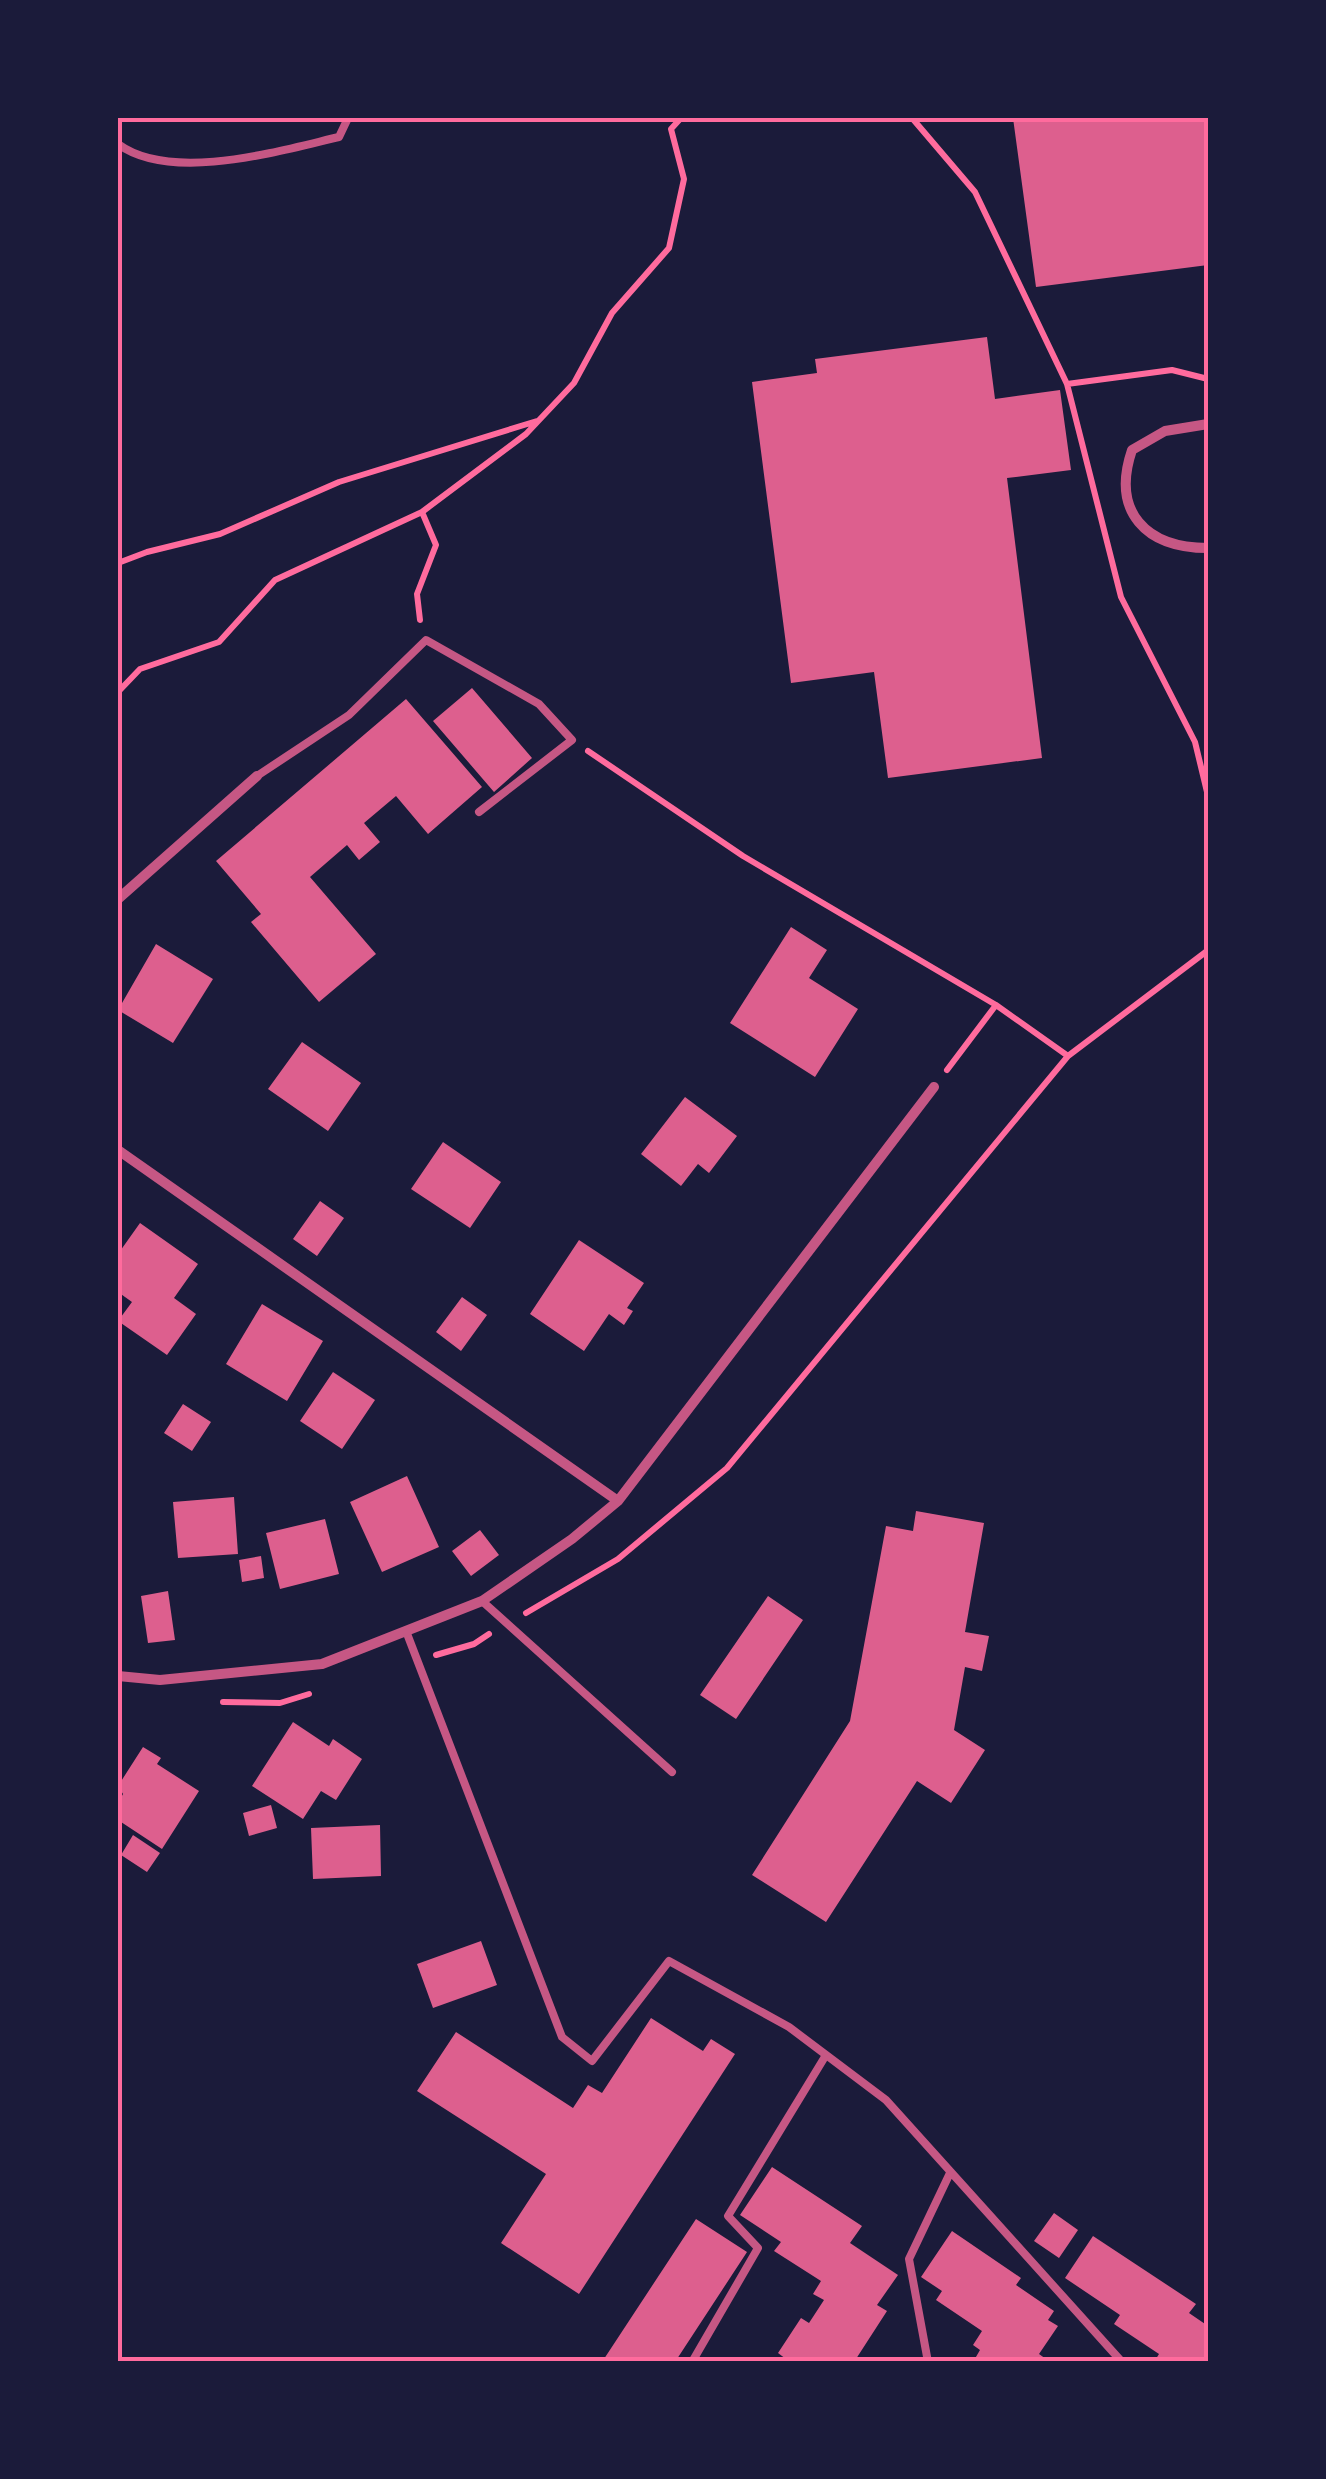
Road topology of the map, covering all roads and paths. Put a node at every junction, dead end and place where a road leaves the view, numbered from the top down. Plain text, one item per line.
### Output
1 (348, 118) edge
2 (681, 118) edge
3 (912, 118) edge
4 (118, 144) edge
5 (1208, 378) edge
6 (1067, 384) junction
7 (540, 420) junction
8 (1208, 424) edge
9 (422, 512) junction
10 (1208, 548) edge
11 (118, 564) edge
12 (426, 640) junction
13 (118, 692) edge
14 (572, 740) junction
15 (257, 776) joint
16 (1208, 796) edge
17 (479, 812) dead end
18 (118, 898) edge
19 (1208, 945) edge
20 (996, 1005) junction
21 (1068, 1056) junction
22 (934, 1087) joint
23 (118, 1150) edge
24 (618, 1501) junction
25 (638, 1540) dead end
26 (482, 1602) junction
27 (406, 1631) junction
28 (118, 1676) edge
29 (672, 1772) dead end
30 (826, 2054) junction
31 (950, 2172) junction
32 (692, 2362) edge
33 (928, 2362) edge
34 (1122, 2362) edge

1 - 4 lane
2 - 7 path
3 - 6 path
5 - 6 path
6 - 16 path
7 - 9 path
7 - 11 path
8 - 10 street
9 - 12 path
9 - 13 path
12 - 14 lane
12 - 15 lane
14 - 17 lane
14 - 20 path
15 - 18 street
19 - 21 path
20 - 21 path
20 - 22 path
21 - 25 path
22 - 24 street
23 - 24 street
24 - 26 street
26 - 27 street
26 - 29 lane
27 - 28 street
27 - 30 lane
30 - 31 lane
30 - 32 lane
31 - 33 lane
31 - 34 lane

